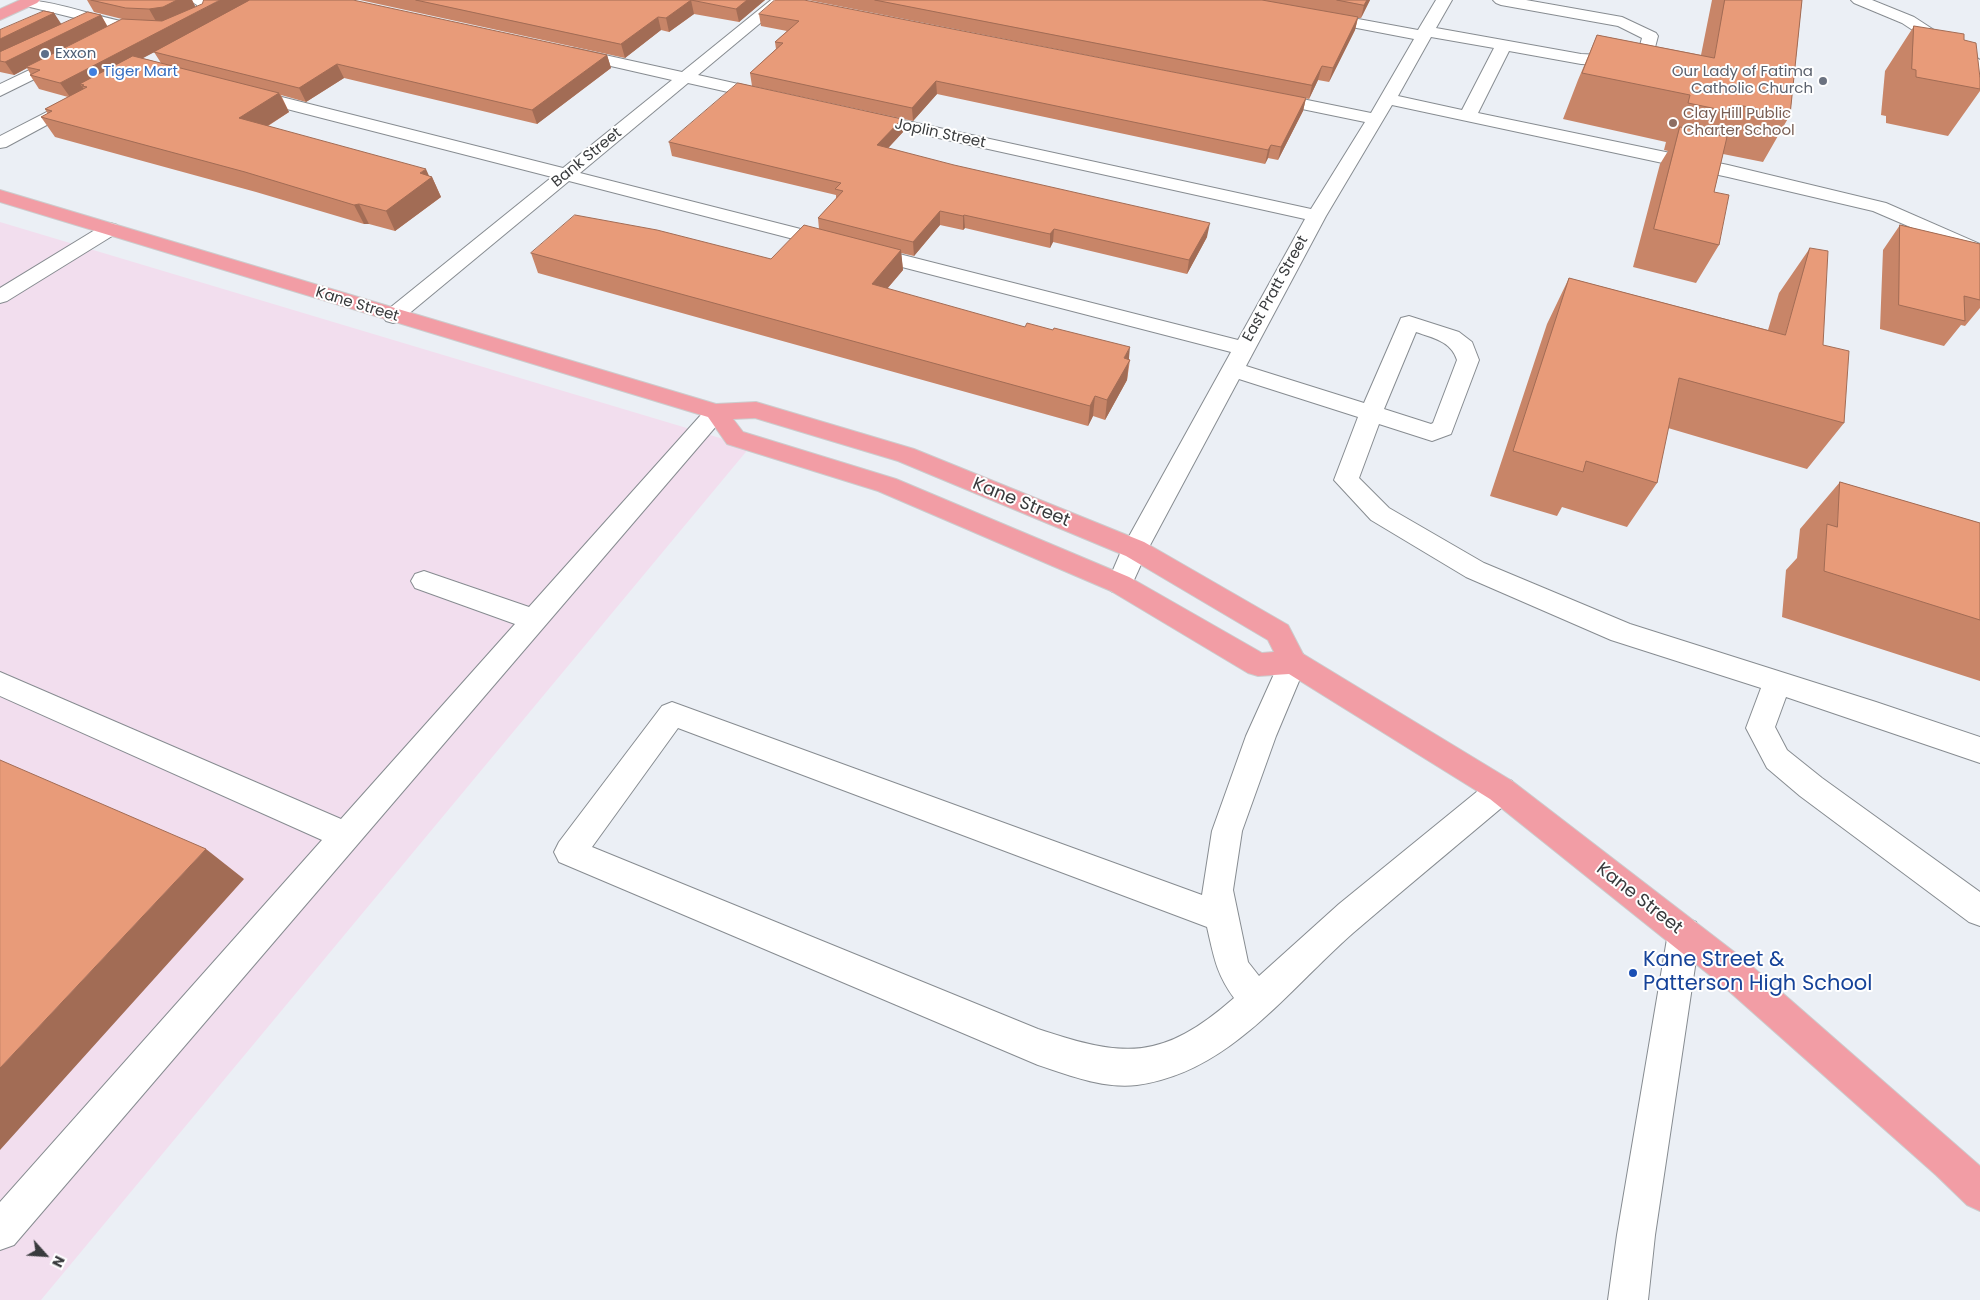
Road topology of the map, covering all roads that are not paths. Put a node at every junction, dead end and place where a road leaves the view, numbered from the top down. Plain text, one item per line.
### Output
1 (86, 0) edge
2 (197, 0) edge
3 (778, 0) edge
4 (1444, 0) edge
5 (1500, 0) edge
6 (1859, 0) edge
7 (30, 1) edge
8 (1525, 2) edge
9 (799, 4) edge
10 (62, 11) junction
11 (0, 15) edge
12 (1308, 15) edge
13 (94, 18) junction
14 (44, 19) edge
15 (132, 27) junction
16 (68, 30) edge
17 (1424, 33) junction
18 (103, 39) edge
19 (1503, 46) junction
20 (553, 49) edge
21 (77, 52) edge
22 (1980, 71) edge
23 (686, 78) junction
24 (229, 89) edge
25 (0, 91) edge
26 (1249, 93) edge
27 (92, 94) edge
28 (783, 99) edge
29 (1387, 99) junction
30 (851, 114) edge
31 (1468, 116) junction
32 (1376, 118) junction
33 (0, 143) edge
34 (565, 176) junction
35 (0, 196) edge
36 (1316, 216) junction
37 (110, 229) junction
38 (1980, 251) edge
39 (0, 297) edge
40 (393, 316) junction
41 (1238, 358) junction
42 (716, 412) junction
43 (1371, 413) junction
44 (1134, 549) junction
45 (424, 580) dead end
46 (1120, 584) junction
47 (534, 620) junction
48 (1293, 662) junction
49 (0, 682) edge
50 (1777, 682) junction
51 (1980, 750) edge
52 (1501, 790) junction
53 (346, 836) junction
54 (1980, 911) edge
55 (1220, 917) junction
56 (1684, 933) junction
57 (1256, 1001) junction
58 (1980, 1192) edge
59 (0, 1231) edge
60 (1628, 1300) edge

1 - 10 street
2 - 15 street
3 - 9 street
3 - 23 street, Bank Street
4 - 17 street, East Pratt Street
5 - 8 street
6 - 22 street
7 - 10 street
7 - 11 main road
8 - 19 street
10 - 13 street
10 - 14 street
12 - 17 street
13 - 15 street
13 - 16 street
15 - 18 street
17 - 19 street
17 - 29 street, East Pratt Street
19 - 31 street
20 - 23 street
21 - 25 street
23 - 28 street
23 - 34 street, Bank Street
24 - 34 street
26 - 32 street
27 - 33 street
29 - 31 street
29 - 32 street, East Pratt Street
30 - 36 street, Joplin Street
31 - 38 street
32 - 36 street, East Pratt Street
34 - 40 street, Bank Street
34 - 41 street
35 - 37 main road, Kane Street
36 - 41 street, East Pratt Street
37 - 39 street
37 - 40 main road, Kane Street
40 - 42 main road, Kane Street
41 - 43 street
41 - 44 street, East Pratt Street
42 - 44 main road, Kane Street
42 - 46 main road, Kane Street
42 - 47 street
43 - 43 street
43 - 50 street
44 - 46 street, East Pratt Street
44 - 48 main road, Kane Street
45 - 47 street
46 - 48 main road, Kane Street
47 - 53 street
48 - 52 main road, Kane Street
48 - 55 street
49 - 53 street
50 - 51 street
50 - 54 street
52 - 56 main road, Kane Street
52 - 57 street
53 - 59 street
55 - 57 street
55 - 57 street
56 - 58 main road, Kane Street
56 - 60 street

